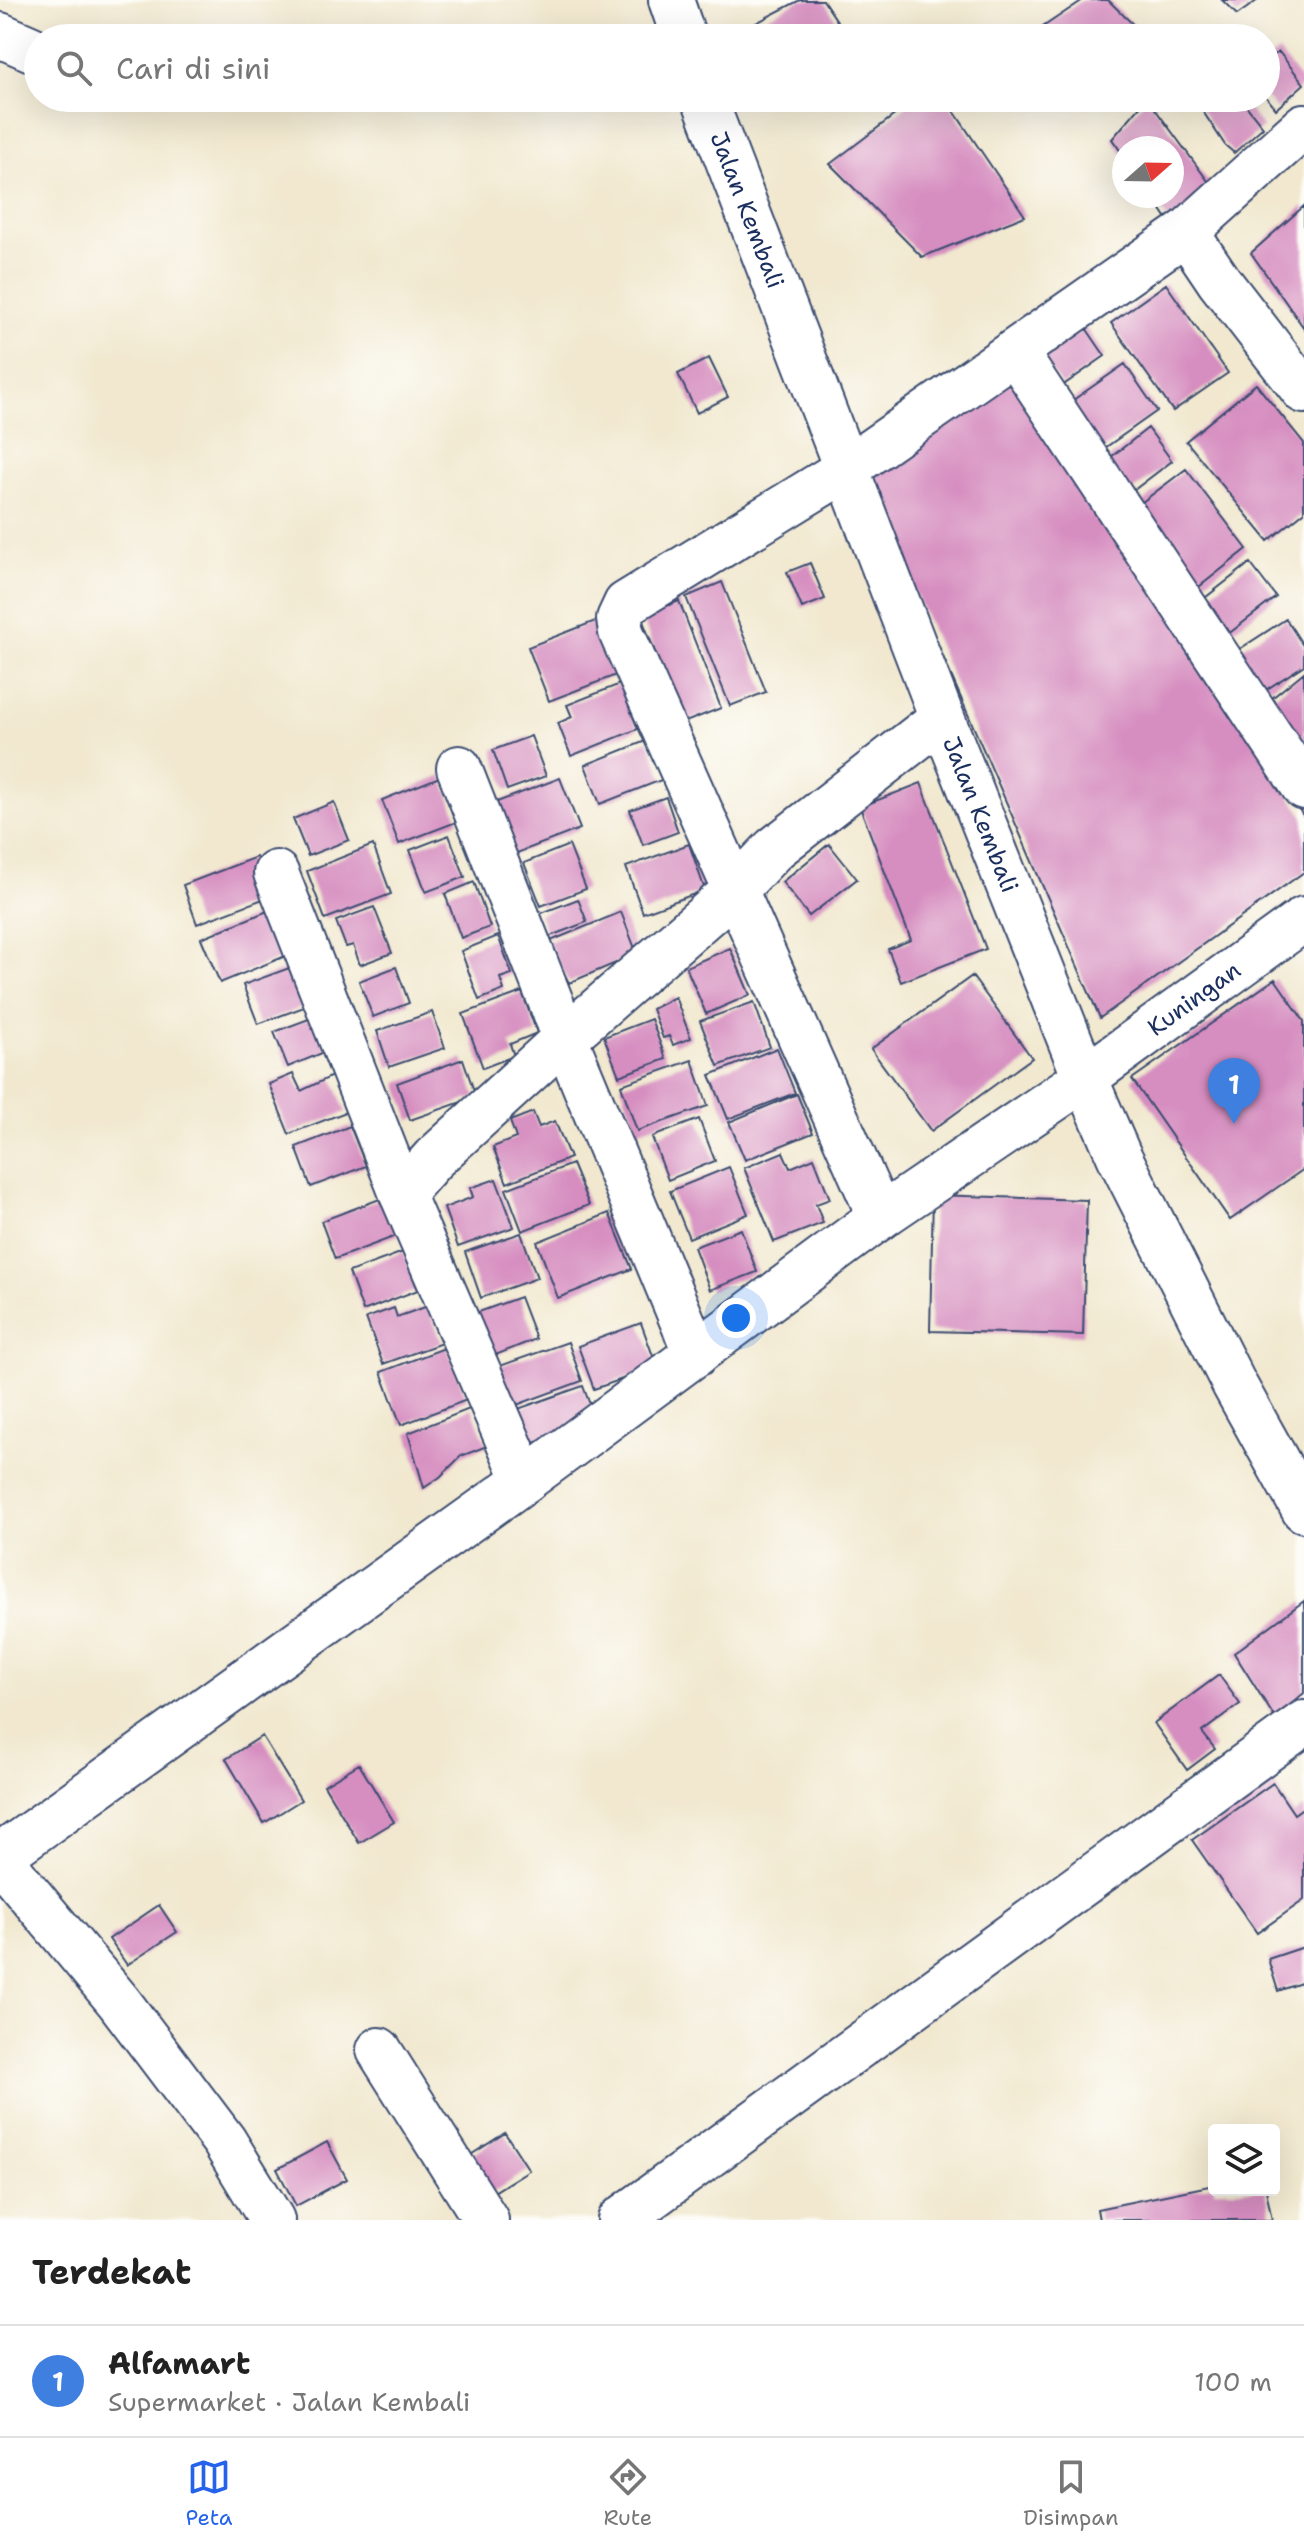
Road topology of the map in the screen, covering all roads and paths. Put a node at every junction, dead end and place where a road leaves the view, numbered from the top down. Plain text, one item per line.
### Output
1 (671, 0) edge
2 (679, 24) edge
3 (709, 112) edge
4 (1304, 126) edge
5 (1186, 232) junction
6 (1015, 352) junction
7 (1304, 391) edge
8 (846, 469) junction
9 (942, 718) junction
10 (459, 768) dead end
11 (1304, 787) edge
12 (276, 873) dead end
13 (734, 891) junction
14 (1304, 919) edge
15 (565, 1038) junction
16 (1085, 1078) junction
17 (402, 1194) junction
18 (880, 1217) junction
19 (696, 1354) junction
20 (525, 1480) junction
21 (1304, 1510) edge
22 (1304, 1723) edge
23 (0, 1857) edge
24 (379, 2050) dead end
25 (272, 2220) edge
26 (486, 2220) edge
27 (620, 2220) edge

1 - 2 street
3 - 8 street, Jalan Kembali
4 - 5 street
5 - 6 street
5 - 7 street
6 - 8 street
6 - 11 street
8 - 9 street, Jalan Kembali
8 - 13 street
9 - 13 street
9 - 16 street, Jalan Kembali
10 - 15 street
12 - 17 street
13 - 15 street
13 - 18 street
14 - 16 street, Kuningan
15 - 17 street
15 - 19 street
16 - 18 street, Kuningan
16 - 21 street, Jalan Kembali
17 - 20 street
18 - 19 street, Kuningan
19 - 20 street, Kuningan
20 - 23 street, Kuningan
22 - 27 street
23 - 25 street
24 - 26 street

